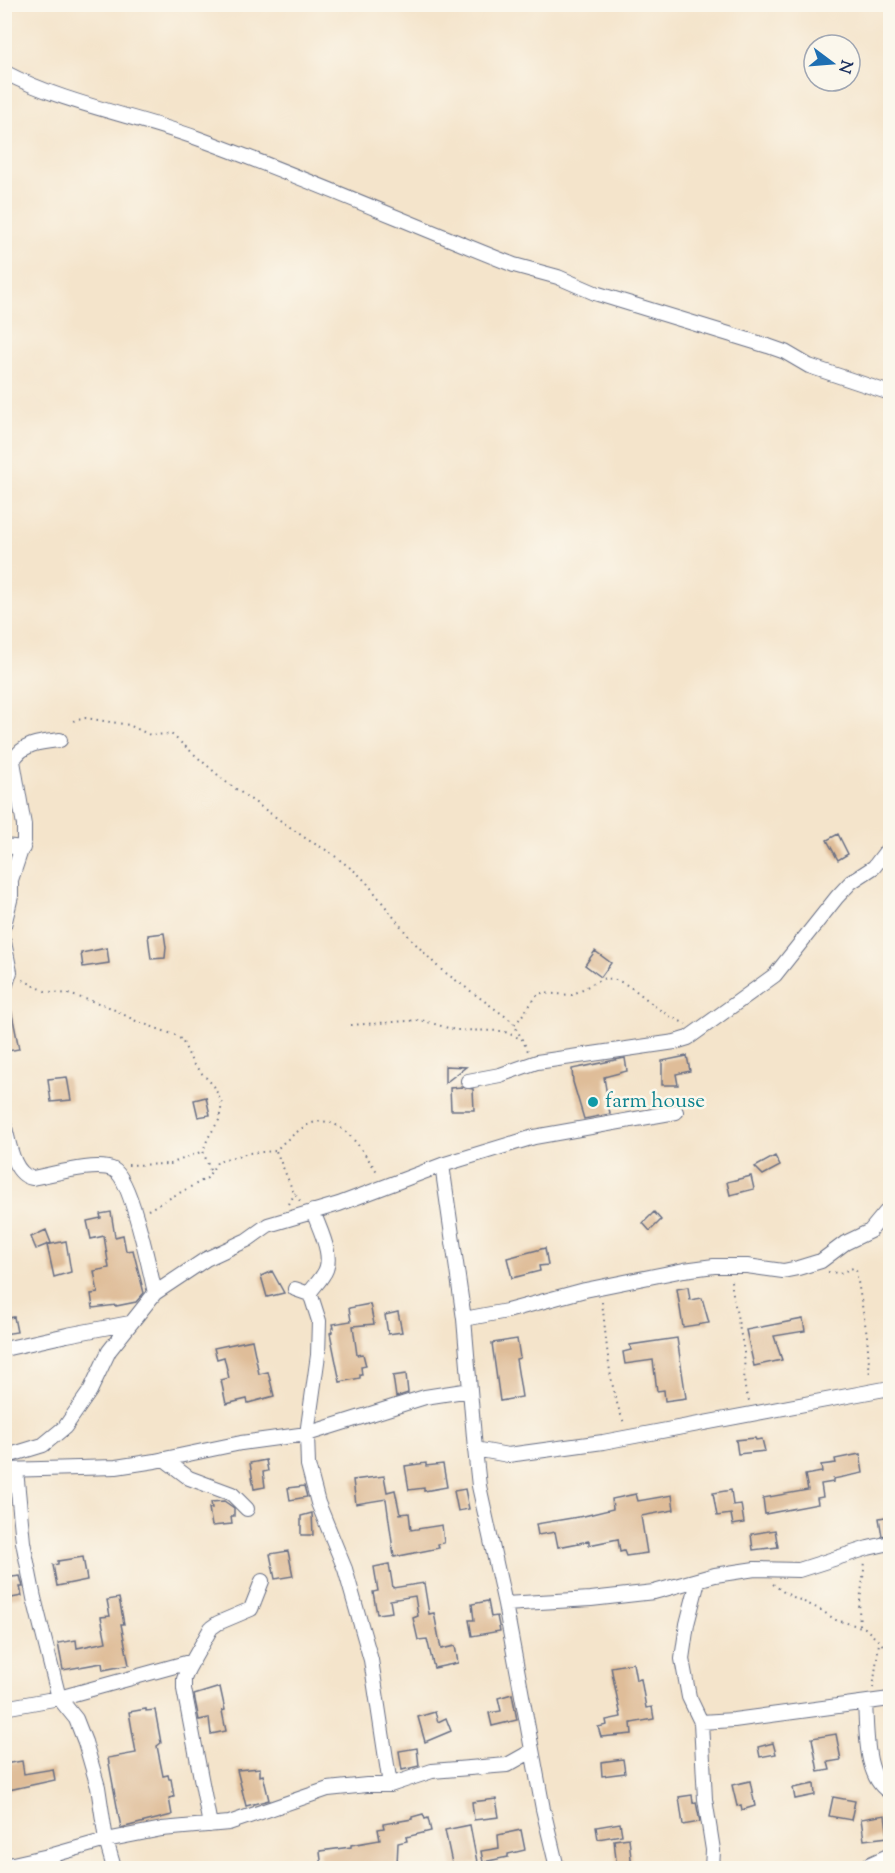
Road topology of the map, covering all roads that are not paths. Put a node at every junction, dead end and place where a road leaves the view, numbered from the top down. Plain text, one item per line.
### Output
1 (4, 72) edge
2 (891, 393) edge
3 (60, 740) dead end
4 (4, 846) edge
5 (891, 846) edge
6 (23, 848) junction
7 (4, 926) edge
8 (4, 942) edge
9 (4, 990) edge
10 (468, 1081) dead end
11 (676, 1112) dead end
12 (4, 1124) edge
13 (442, 1165) junction
14 (891, 1207) edge
15 (311, 1212) junction
16 (295, 1289) dead end
17 (155, 1293) junction
18 (309, 1294) junction
19 (464, 1319) junction
20 (130, 1323) junction
21 (4, 1349) edge
22 (891, 1388) edge
23 (471, 1390) junction
24 (307, 1434) junction
25 (474, 1449) junction
26 (4, 1457) edge
27 (164, 1459) junction
28 (10, 1470) edge
29 (247, 1509) dead end
30 (891, 1543) edge
31 (262, 1581) dead end
32 (698, 1581) junction
33 (505, 1604) junction
34 (193, 1661) junction
35 (59, 1698) junction
36 (891, 1699) edge
37 (871, 1702) junction
38 (4, 1708) edge
39 (701, 1722) junction
40 (532, 1751) junction
41 (390, 1785) junction
42 (891, 1792) edge
43 (210, 1825) junction
44 (106, 1840) junction
45 (891, 1855) edge
46 (4, 1866) edge
47 (114, 1869) edge
48 (557, 1869) edge
49 (712, 1869) edge
50 (865, 1869) edge

1 - 2 street
3 - 6 street
4 - 6 street
5 - 10 street
6 - 7 street
8 - 9 street
11 - 13 street
12 - 17 street
13 - 15 street
13 - 19 street
14 - 19 street
15 - 17 street
15 - 18 street
16 - 18 street
17 - 20 street
18 - 24 street
19 - 23 street
20 - 21 street
20 - 26 street
22 - 25 street
23 - 24 street
23 - 25 street
24 - 27 street
24 - 41 street
25 - 33 street
27 - 28 street
27 - 29 street
28 - 35 street
30 - 32 street
31 - 34 street
32 - 33 street
32 - 39 street
33 - 40 street
34 - 35 street
34 - 43 street
35 - 38 street
35 - 44 street
36 - 37 street
37 - 39 street
37 - 42 street
39 - 49 street
40 - 41 street
40 - 48 street
41 - 43 street
43 - 44 street
44 - 46 street
44 - 47 street
45 - 50 street

